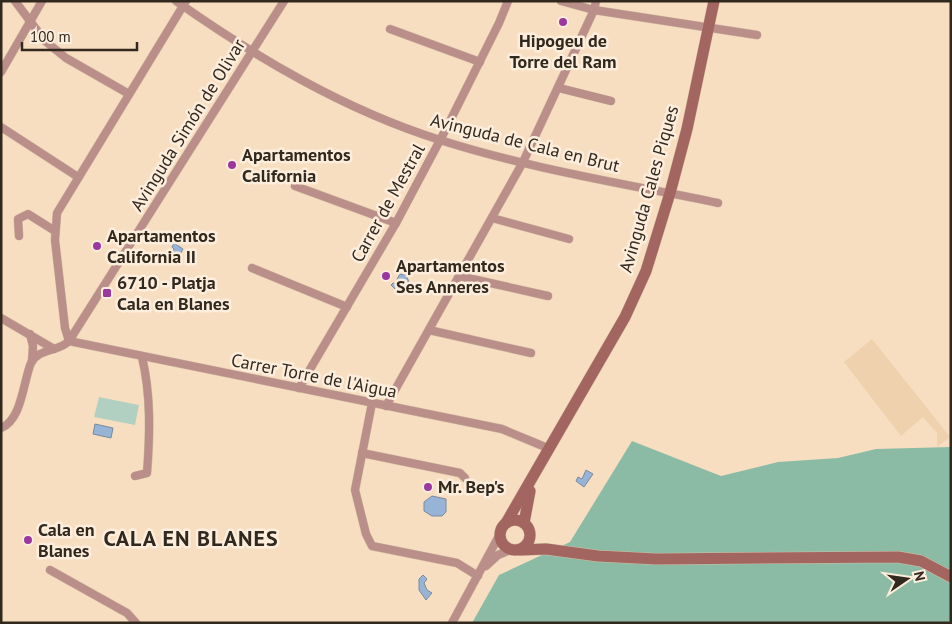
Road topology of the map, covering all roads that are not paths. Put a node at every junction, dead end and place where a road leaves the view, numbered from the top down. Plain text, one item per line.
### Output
1 (15, 1) edge
2 (42, 1) edge
3 (176, 1) edge
4 (284, 1) edge
5 (508, 1) edge
6 (561, 1) edge
7 (596, 1) edge
8 (714, 1) edge
9 (185, 4) edge
10 (594, 10) junction
11 (30, 21) junction
12 (708, 28) junction
13 (390, 29) dead end
14 (757, 35) dead end
15 (253, 50) junction
16 (480, 62) junction
17 (1, 72) edge
18 (559, 88) junction
19 (129, 94) junction
20 (611, 102) dead end
21 (1, 127) edge
22 (440, 140) junction
23 (523, 162) junction
24 (78, 177) junction
25 (294, 186) dead end
26 (670, 193) junction
27 (718, 203) dead end
28 (492, 218) junction
29 (396, 223) junction
30 (55, 231) junction
31 (19, 236) dead end
32 (569, 238) dead end
33 (252, 268) dead end
34 (459, 276) junction
35 (548, 296) dead end
36 (347, 307) junction
37 (1, 318) edge
38 (429, 330) junction
39 (30, 334) junction
40 (69, 341) junction
41 (54, 349) junction
42 (531, 353) dead end
43 (142, 357) junction
44 (32, 361) junction
45 (299, 388) junction
46 (372, 403) junction
47 (386, 406) junction
48 (1, 428) edge
49 (550, 450) junction
50 (362, 453) junction
51 (135, 476) dead end
52 (464, 478) dead end
53 (532, 481) junction
54 (506, 523) junction
55 (526, 527) junction
56 (500, 534) junction
57 (515, 550) junction
58 (556, 550) junction
59 (50, 570) dead end
60 (480, 572) junction
61 (951, 577) edge
62 (136, 623) edge
63 (452, 623) edge

1 - 11 street
2 - 11 street
3 - 9 street, Avinguda de Cala en Brut
4 - 15 street, Avinguda Simón de Olivar
5 - 16 street, Carrer de Mestral
6 - 10 street
7 - 10 street
8 - 12 street, Avinguda Cales Piques
9 - 15 street, Avinguda de Cala en Brut
9 - 19 street
10 - 12 street
10 - 18 street
11 - 17 street
11 - 19 street
12 - 14 street
12 - 26 street, Avinguda Cales Piques
13 - 16 street
15 - 22 street, Avinguda de Cala en Brut
15 - 40 street, Avinguda Simón de Olivar
16 - 22 street, Carrer de Mestral
18 - 20 street
18 - 23 street
19 - 24 street
21 - 24 street
22 - 23 street, Avinguda de Cala en Brut
22 - 29 street, Carrer de Mestral
23 - 26 street, Avinguda de Cala en Brut
23 - 28 street
24 - 30 street
25 - 29 street
26 - 27 street, Avinguda de Cala en Brut
26 - 49 street, Avinguda Cales Piques
28 - 32 street
28 - 34 street
29 - 36 street, Carrer de Mestral
30 - 31 street
30 - 40 street
33 - 36 street
34 - 35 street
34 - 38 street
36 - 45 street, Carrer de Mestral
37 - 39 street
38 - 42 street
38 - 47 street
39 - 41 street
39 - 44 street
40 - 41 street
40 - 43 street, Carrer Torre de l'Aigua
41 - 44 street
43 - 45 street, Carrer Torre de l'Aigua
43 - 51 street
44 - 48 street
45 - 46 street, Carrer Torre de l'Aigua
46 - 47 street, Carrer Torre de l'Aigua
46 - 50 street
47 - 49 street, Carrer Torre de l'Aigua
49 - 53 street, Avinguda Cales Piques
50 - 52 street
50 - 60 street
53 - 54 street, Avinguda Cales Piques
53 - 55 street, Avinguda Cales Piques
54 - 55 street
54 - 56 street
55 - 57 street
55 - 58 street
56 - 57 street
56 - 60 street
57 - 58 street
57 - 60 street
58 - 61 street
59 - 62 street
60 - 63 street

